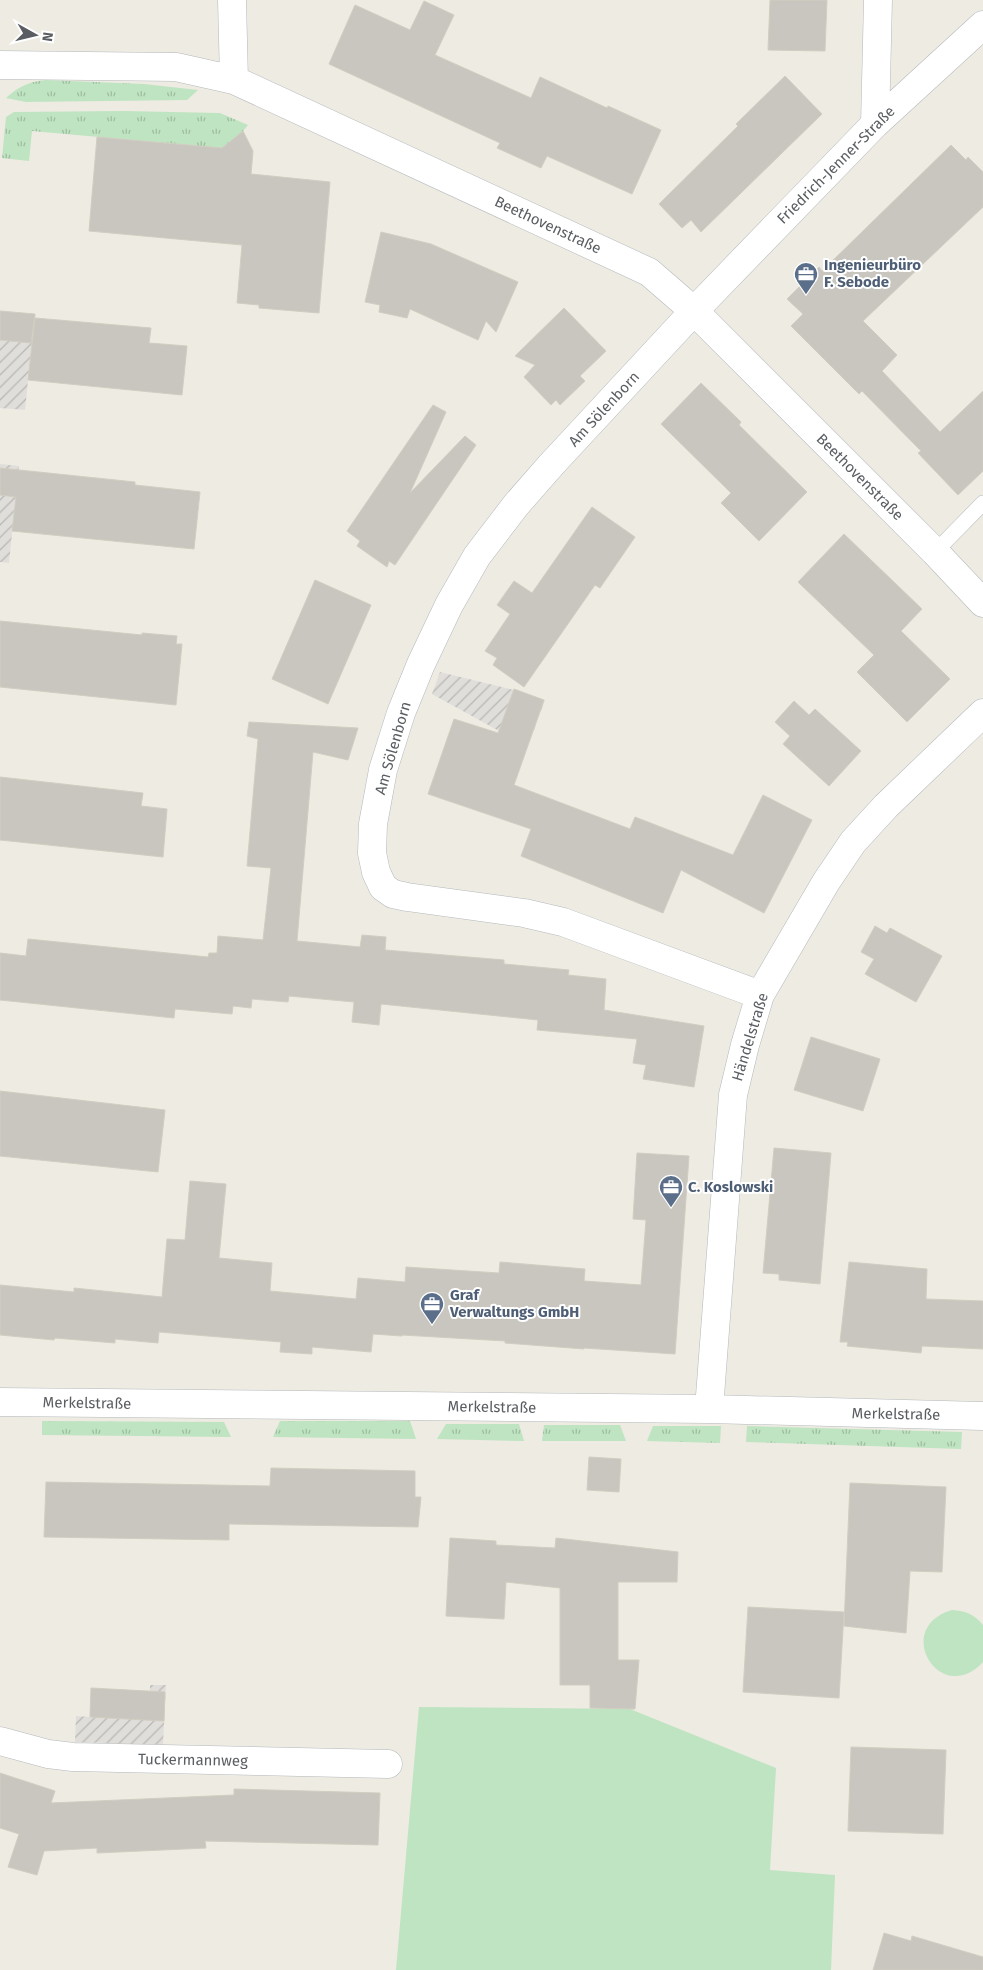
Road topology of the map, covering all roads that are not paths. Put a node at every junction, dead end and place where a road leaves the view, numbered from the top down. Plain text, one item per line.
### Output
1 (232, 0) edge
2 (878, 0) edge
3 (983, 25) edge
4 (0, 65) edge
5 (234, 80) junction
6 (875, 124) junction
7 (694, 311) junction
8 (983, 503) edge
9 (935, 552) junction
10 (983, 603) edge
11 (983, 713) edge
12 (760, 995) junction
13 (0, 1402) edge
14 (709, 1409) junction
15 (983, 1416) edge
16 (0, 1742) edge
17 (388, 1764) dead end

1 - 5 street
2 - 6 street
3 - 6 street, Friedrich-Jenner-Straße
4 - 5 street, Beethovenstraße
5 - 7 street, Beethovenstraße
6 - 7 street, Friedrich-Jenner-Straße
7 - 9 street, Beethovenstraße
7 - 12 street, Am Sölenborn
8 - 9 lane
9 - 10 street, Beethovenstraße
11 - 12 street, Händelstraße
12 - 14 street, Händelstraße
13 - 14 street, Merkelstraße
14 - 15 street, Merkelstraße
16 - 17 street, Tuckermannweg

